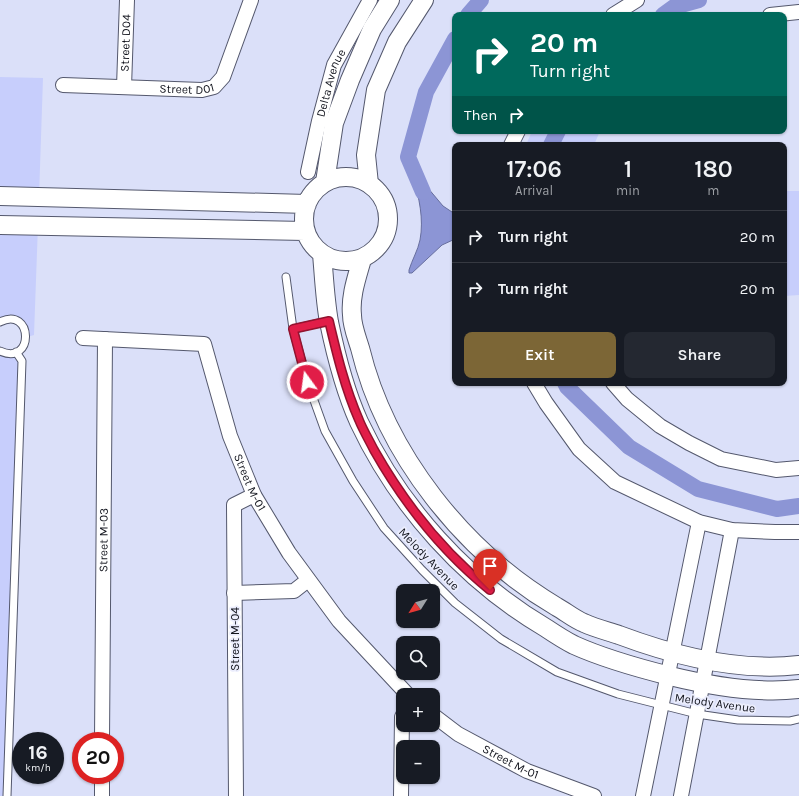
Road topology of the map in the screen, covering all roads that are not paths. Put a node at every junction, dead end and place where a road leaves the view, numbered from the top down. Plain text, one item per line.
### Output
1 (127, 0) edge
2 (251, 0) edge
3 (370, 0) edge
4 (390, 0) edge
5 (424, 0) edge
6 (637, 0) edge
7 (618, 12) edge
8 (799, 12) edge
9 (787, 13) edge
10 (63, 85) dead end
11 (124, 87) junction
12 (327, 122) junction
13 (308, 172) dead end
14 (326, 182) junction
15 (369, 184) junction
16 (0, 196) edge
17 (307, 204) junction
18 (0, 225) edge
19 (305, 231) junction
20 (322, 254) junction
21 (362, 259) junction
22 (286, 277) dead end
23 (329, 321) junction
24 (0, 322) edge
25 (293, 329) junction
26 (83, 338) dead end
27 (105, 339) junction
28 (0, 351) edge
29 (16, 352) junction
30 (536, 386) edge
31 (616, 386) edge
32 (799, 468) edge
33 (254, 495) junction
34 (698, 522) junction
35 (732, 530) junction
36 (799, 532) edge
37 (308, 580) junction
38 (234, 593) junction
39 (673, 653) junction
40 (707, 660) junction
41 (799, 665) edge
42 (668, 675) junction
43 (702, 684) junction
44 (401, 688) edge
45 (799, 689) edge
46 (661, 706) junction
47 (697, 714) junction
48 (440, 720) edge
49 (799, 720) edge
50 (102, 732) edge
51 (402, 732) edge
52 (102, 784) edge
53 (7, 796) edge
54 (102, 796) edge
55 (236, 796) edge
56 (401, 796) edge
57 (594, 796) edge
58 (643, 796) edge
59 (681, 796) edge

1 - 11 street, Street D04
2 - 11 street, Street D01
3 - 12 street, Delta Avenue
4 - 12 street
5 - 15 street
6 - 7 street
8 - 9 street
10 - 11 street, Street D01
12 - 13 street, Delta Avenue
12 - 14 street
14 - 15 street
14 - 17 street
15 - 21 street
16 - 17 street
17 - 19 street
18 - 19 street
19 - 20 street
20 - 21 street
20 - 23 street
21 - 39 street
22 - 25 lane, Melody Avenue
23 - 25 lane
23 - 42 street
24 - 29 lane
25 - 46 lane, Melody Avenue
26 - 27 street, Street M-01
27 - 33 street, Street M-01
27 - 50 street, Street M-03
28 - 29 lane
29 - 53 lane
30 - 34 street
31 - 32 street
33 - 37 street, Street M-01
33 - 38 street, Street M-04
34 - 35 street
34 - 39 street
35 - 36 street
35 - 40 street
37 - 38 street
37 - 44 street, Street M-01
38 - 55 street, Street M-04
39 - 40 street
39 - 42 street
40 - 41 street
40 - 43 street
42 - 43 street
42 - 46 street
43 - 45 street
43 - 47 street
46 - 47 lane, Melody Avenue
46 - 58 street
47 - 49 lane, Melody Avenue
47 - 59 street
48 - 57 street, Street M-01
51 - 56 street
52 - 54 street

